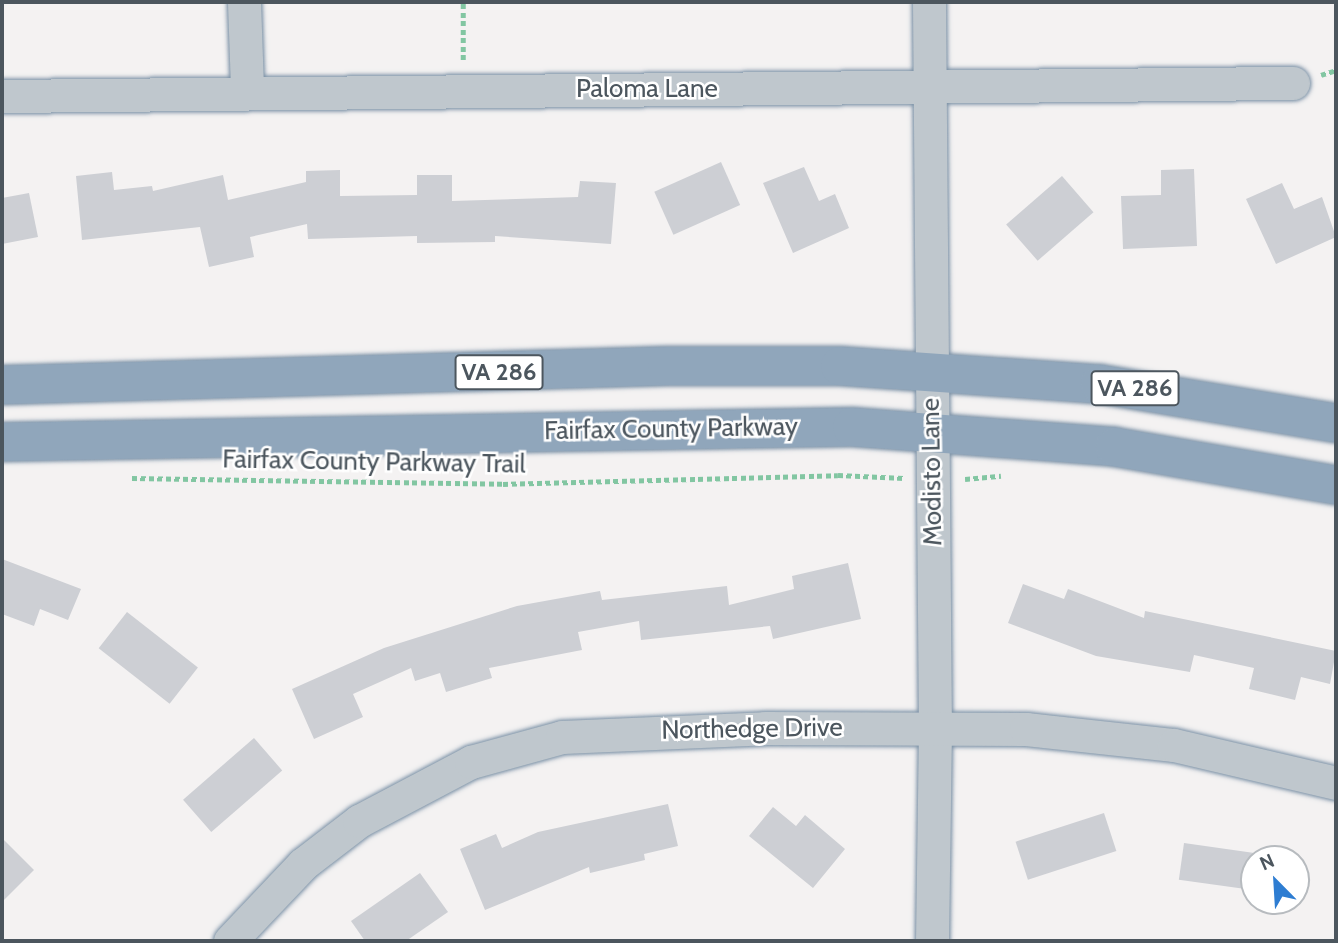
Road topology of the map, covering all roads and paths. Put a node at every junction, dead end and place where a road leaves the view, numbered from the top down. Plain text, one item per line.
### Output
1 (244, 2) edge
2 (463, 2) edge
3 (929, 2) edge
4 (1293, 83) dead end
5 (929, 87) junction
6 (247, 90) junction
7 (464, 90) junction
8 (2, 96) edge
9 (931, 370) junction
10 (2, 385) edge
11 (1336, 422) edge
12 (932, 429) junction
13 (2, 442) edge
14 (871, 477) dead end
15 (126, 478) dead end
16 (1336, 485) edge
17 (935, 728) junction
18 (1336, 783) edge
19 (230, 941) edge
20 (932, 941) edge

1 - 6 street
2 - 7 path
3 - 5 street, Modisto Lane
4 - 5 street, Paloma Lane
5 - 7 street, Paloma Lane
5 - 9 street, Modisto Lane
6 - 7 street, Paloma Lane
6 - 8 street, Paloma Lane
9 - 10 highway, VA 286
9 - 11 highway, VA 286
9 - 12 street, Modisto Lane
12 - 13 highway, Fairfax County Parkway / VA 286
12 - 16 highway, Fairfax County Parkway / VA 286
12 - 17 street, Modisto Lane
14 - 15 path, Fairfax County Parkway Trail
17 - 18 street, Northedge Drive
17 - 19 street, Northedge Drive
17 - 20 street, Modisto Lane

